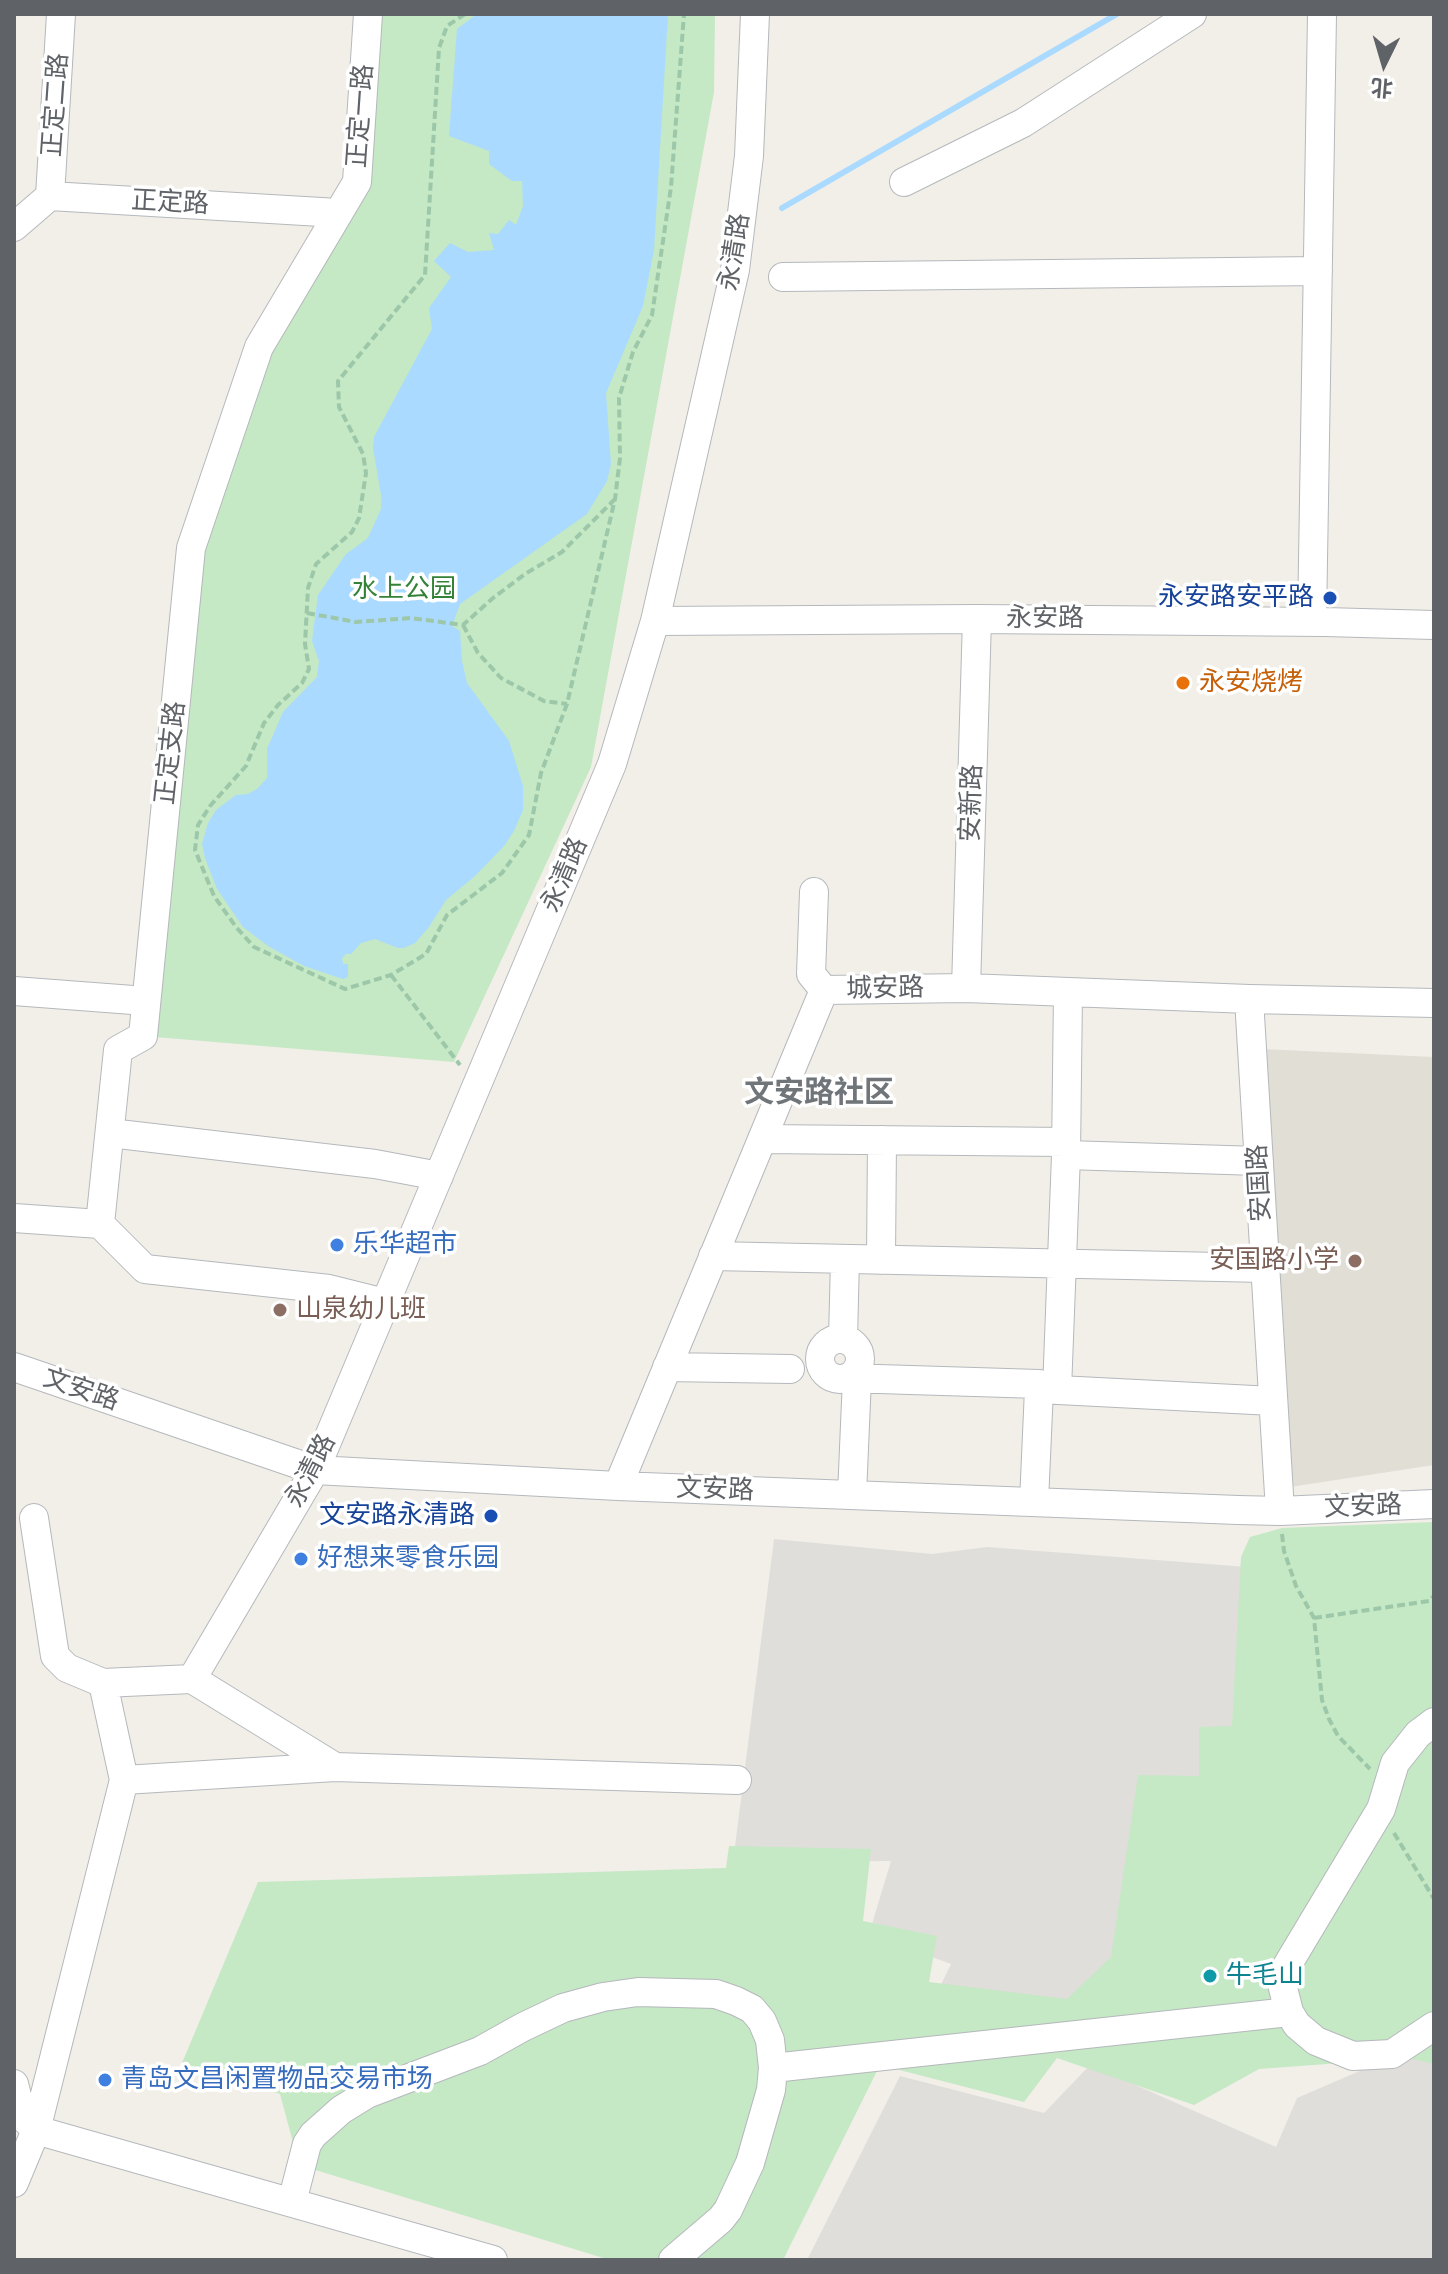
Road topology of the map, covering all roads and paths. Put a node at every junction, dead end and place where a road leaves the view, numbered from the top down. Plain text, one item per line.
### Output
1 (61, 14) edge
2 (368, 14) edge
3 (465, 14) edge
4 (684, 14) edge
5 (755, 14) edge
6 (1192, 14) edge
7 (1322, 14) edge
8 (904, 182) dead end
9 (50, 196) junction
10 (338, 213) junction
11 (14, 227) edge
12 (1318, 271) junction
13 (783, 277) dead end
14 (615, 499) junction
15 (307, 613) junction
16 (977, 619) junction
17 (655, 621) junction
18 (1312, 621) junction
19 (463, 625) junction
20 (1434, 625) edge
21 (567, 704) junction
22 (814, 892) dead end
23 (391, 975) junction
24 (966, 988) junction
25 (824, 990) junction
26 (14, 991) edge
27 (1068, 992) junction
28 (1249, 999) junction
29 (146, 1001) junction
30 (1434, 1003) edge
31 (476, 1086) junction
32 (110, 1133) junction
33 (762, 1139) junction
34 (882, 1140) junction
35 (1066, 1149) junction
36 (1259, 1161) junction
37 (439, 1176) junction
38 (14, 1218) edge
39 (100, 1224) junction
40 (713, 1256) junction
41 (845, 1259) junction
42 (881, 1260) junction
43 (1062, 1263) junction
44 (1265, 1268) junction
45 (385, 1303) junction
46 (14, 1367) edge
47 (667, 1367) junction
48 (790, 1369) dead end
49 (852, 1378) junction
50 (1048, 1390) junction
51 (1273, 1401) junction
52 (315, 1470) junction
53 (618, 1486) junction
54 (852, 1495) junction
55 (1034, 1502) junction
56 (1434, 1504) edge
57 (1280, 1511) junction
58 (34, 1518) dead end
59 (1434, 1596) edge
60 (1314, 1618) junction
61 (192, 1679) junction
62 (103, 1683) junction
63 (1434, 1722) edge
64 (335, 1767) junction
65 (1371, 1770) dead end
66 (124, 1780) junction
67 (737, 1780) dead end
68 (1381, 1809) junction
69 (1434, 1899) edge
70 (1289, 2012) junction
71 (1434, 2026) edge
72 (773, 2068) junction
73 (14, 2084) edge
74 (36, 2130) junction
75 (14, 2183) edge
76 (292, 2202) junction
77 (493, 2260) edge
78 (673, 2260) edge

1 - 9 street, 正定二路
2 - 10 street, 正定一路
3 - 15 path
4 - 14 path
5 - 17 street, 永清路
6 - 8 street
7 - 12 street
9 - 10 street, 正定路
9 - 11 street
10 - 29 street, 正定支路
12 - 13 street
12 - 18 street
14 - 19 path
14 - 21 path
15 - 19 path
15 - 23 path
16 - 17 street, 永安路
16 - 18 street, 永安路
16 - 24 street, 安新路
17 - 31 street, 永清路
18 - 20 street, 永安路
19 - 21 path
21 - 23 path
22 - 25 street
23 - 31 path
24 - 25 street, 城安路
24 - 27 street, 城安路
25 - 33 street, 城安路
26 - 29 street
27 - 28 street, 城安路
27 - 35 street
28 - 30 street, 城安路
28 - 36 street, 安国路
29 - 32 street, 正定支路
31 - 37 street, 永清路
32 - 37 street
32 - 39 street, 正定支路
33 - 34 street
33 - 40 street, 城安路
34 - 35 street
34 - 42 street
35 - 36 street
35 - 43 street
36 - 44 street, 安国路
37 - 45 street, 永清路
38 - 39 street
39 - 45 street
40 - 41 street
40 - 47 street, 城安路
41 - 42 street
41 - 49 street
42 - 43 street
43 - 44 street
43 - 50 street
44 - 51 street, 安国路
45 - 52 street, 永清路
46 - 52 street, 文安路
47 - 48 street
47 - 53 street, 城安路
49 - 50 street
49 - 54 street
50 - 51 street
50 - 55 street
51 - 57 street, 安国路
52 - 53 street, 文安路
52 - 61 street, 永清路
53 - 54 street, 文安路
54 - 55 street, 文安路
55 - 57 street, 文安路
56 - 57 street, 文安路
57 - 60 path
58 - 62 street
59 - 60 path
60 - 65 path
61 - 62 street
61 - 64 street
62 - 66 street
63 - 68 street
64 - 66 street
64 - 67 street
66 - 74 street
68 - 69 path
68 - 70 street
70 - 71 street
70 - 72 street
72 - 76 street
72 - 78 street
73 - 74 street
74 - 75 street
74 - 76 street
76 - 77 street

